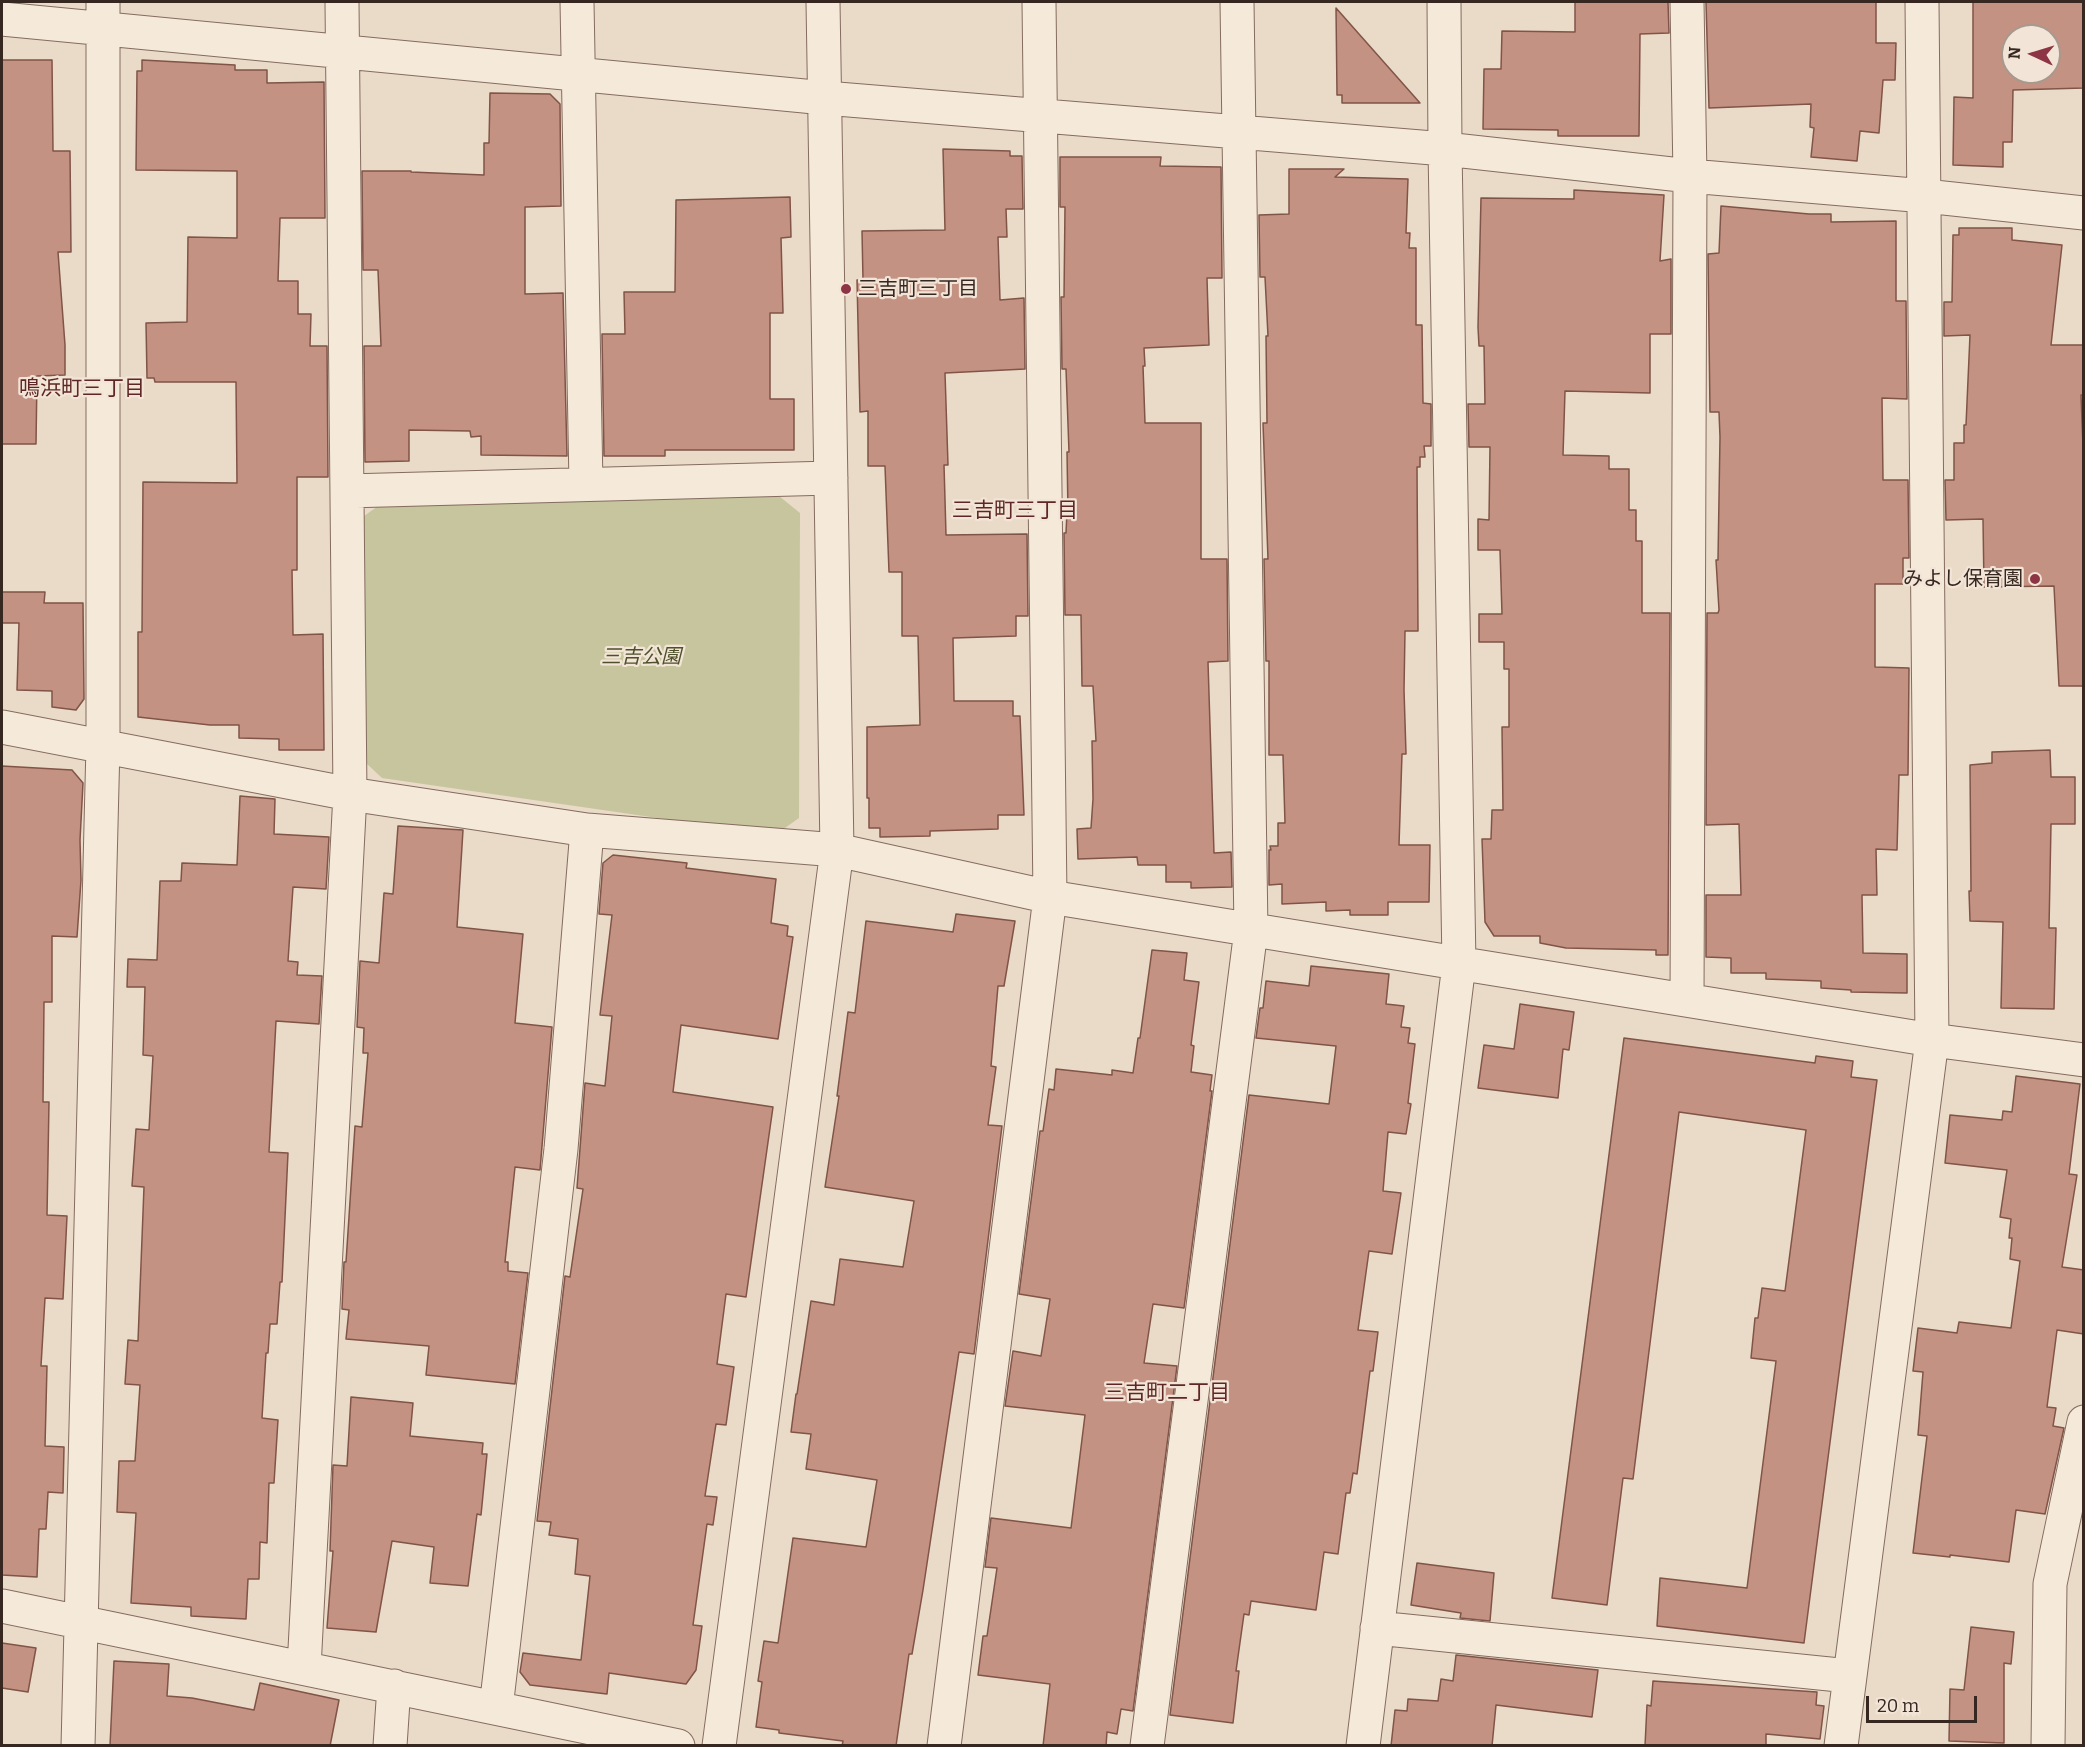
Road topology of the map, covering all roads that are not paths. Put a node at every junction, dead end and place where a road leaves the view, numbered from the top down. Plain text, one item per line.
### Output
1 (342, 2) edge
2 (577, 2) edge
3 (823, 2) edge
4 (1039, 2) edge
5 (1237, 2) edge
6 (1444, 2) edge
7 (1687, 2) edge
8 (1922, 2) edge
9 (103, 15) edge
10 (2, 19) edge
11 (342, 52) junction
12 (579, 75) junction
13 (825, 98) junction
14 (1042, 116) junction
15 (1239, 131) junction
16 (1445, 149) junction
17 (1690, 176) junction
18 (1925, 196) junction
19 (2084, 213) edge
20 (831, 478) junction
21 (586, 484) junction
22 (347, 491) junction
23 (2, 727) edge
24 (103, 745) junction
25 (350, 794) junction
26 (587, 830) junction
27 (837, 850) junction
28 (1050, 897) junction
29 (1251, 930) junction
30 (1459, 964) junction
31 (1687, 1000) junction
32 (1932, 1040) junction
33 (2084, 1060) edge
34 (2084, 1422) edge
35 (2, 1606) edge
36 (81, 1622) junction
37 (1377, 1628) junction
38 (304, 1668) junction
39 (1849, 1676) junction
40 (394, 1686) junction
41 (496, 1708) junction
42 (78, 1746) edge
43 (390, 1746) edge
44 (678, 1746) edge
45 (719, 1746) edge
46 (944, 1746) edge
47 (1146, 1746) edge
48 (1363, 1746) edge
49 (1841, 1746) edge
50 (2048, 1746) edge

1 - 11 street
2 - 12 street
3 - 13 street
4 - 14 street
5 - 15 street
6 - 16 street
7 - 17 street
8 - 18 street
9 - 10 street
9 - 11 street
9 - 24 street
11 - 12 street
11 - 22 street
12 - 13 street
12 - 21 street
13 - 14 street
13 - 20 street
14 - 15 street
14 - 28 street
15 - 16 street
15 - 29 street
16 - 17 street
16 - 30 street
17 - 18 street
17 - 31 street
18 - 19 street
18 - 32 street
20 - 21 street
20 - 27 street
21 - 22 street
22 - 25 street
23 - 24 street
24 - 25 street
24 - 36 street
25 - 26 street
25 - 38 street
26 - 27 street
26 - 41 street
27 - 28 street
27 - 45 street
28 - 29 street
28 - 46 street
29 - 30 street
29 - 47 street
30 - 31 street
30 - 37 street
31 - 32 street
32 - 33 street
32 - 39 street
34 - 50 street
35 - 36 street
36 - 38 street
36 - 42 street
37 - 39 street
37 - 48 street
38 - 40 street
39 - 49 street
40 - 41 street
40 - 43 street
41 - 44 street

